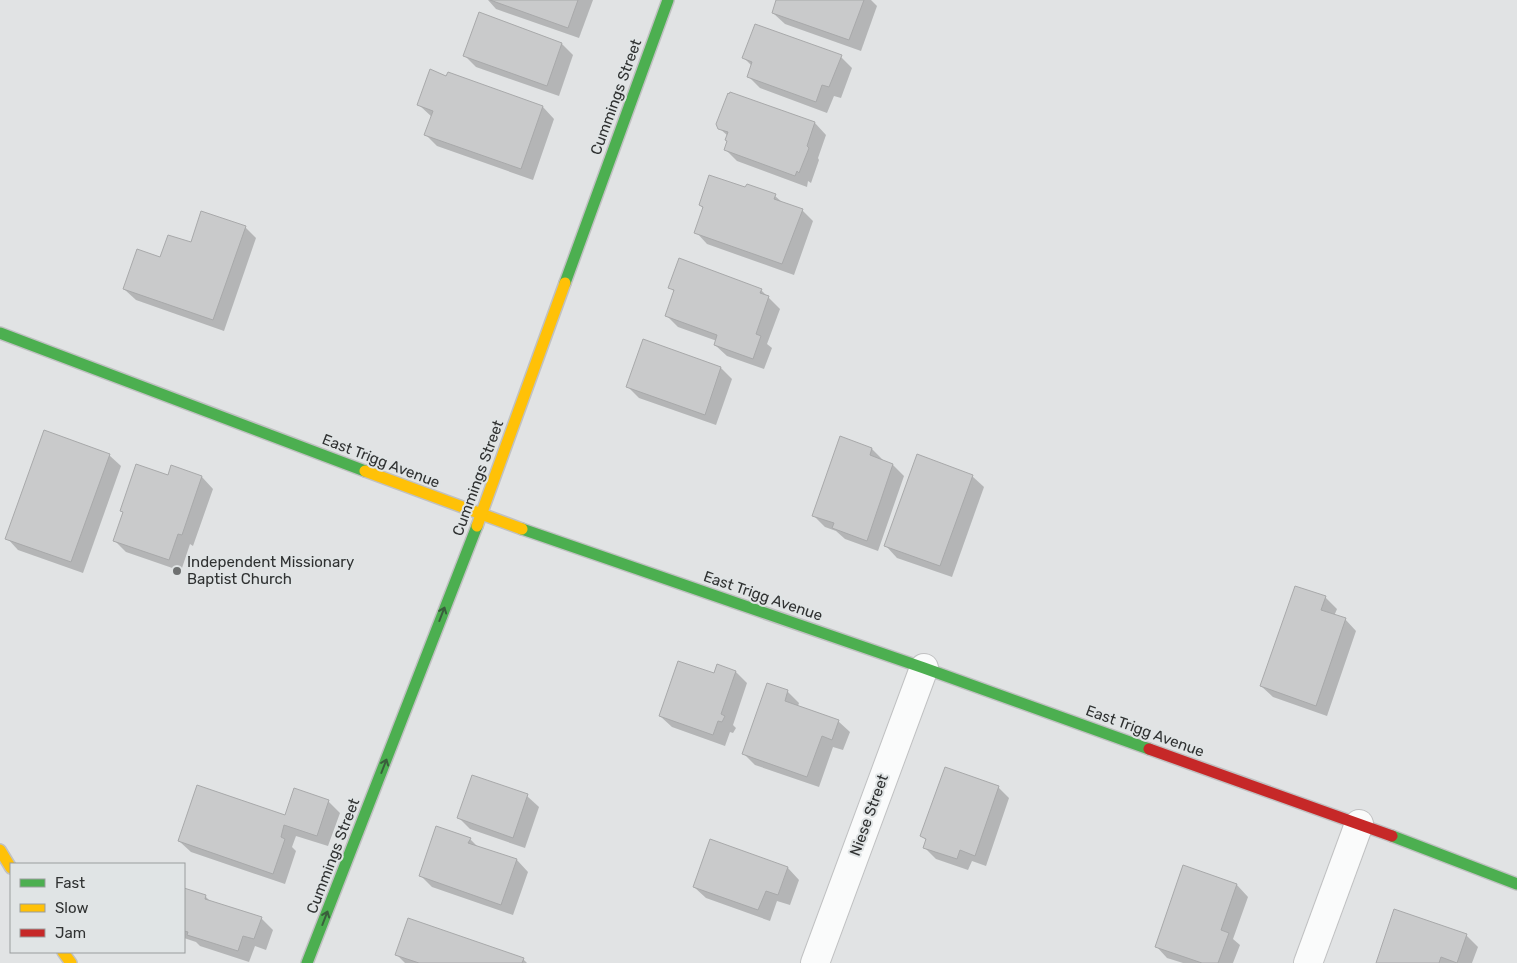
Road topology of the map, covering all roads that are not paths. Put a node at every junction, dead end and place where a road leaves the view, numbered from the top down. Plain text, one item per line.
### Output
1 (668, 0) edge
2 (0, 333) edge
3 (481, 514) junction
4 (924, 668) junction
5 (1359, 824) junction
6 (0, 850) edge
7 (10, 866) edge
8 (1517, 884) edge
9 (307, 963) edge
10 (815, 963) edge
11 (1308, 963) edge

1 - 3 main road, Cummings Street
2 - 3 main road, East Trigg Avenue
3 - 4 main road, East Trigg Avenue
9 -> 3 main road, Cummings Street
4 - 5 main road, East Trigg Avenue
4 - 10 street, Niese Street
5 - 8 main road, East Trigg Avenue
5 - 11 street
6 - 7 main road

